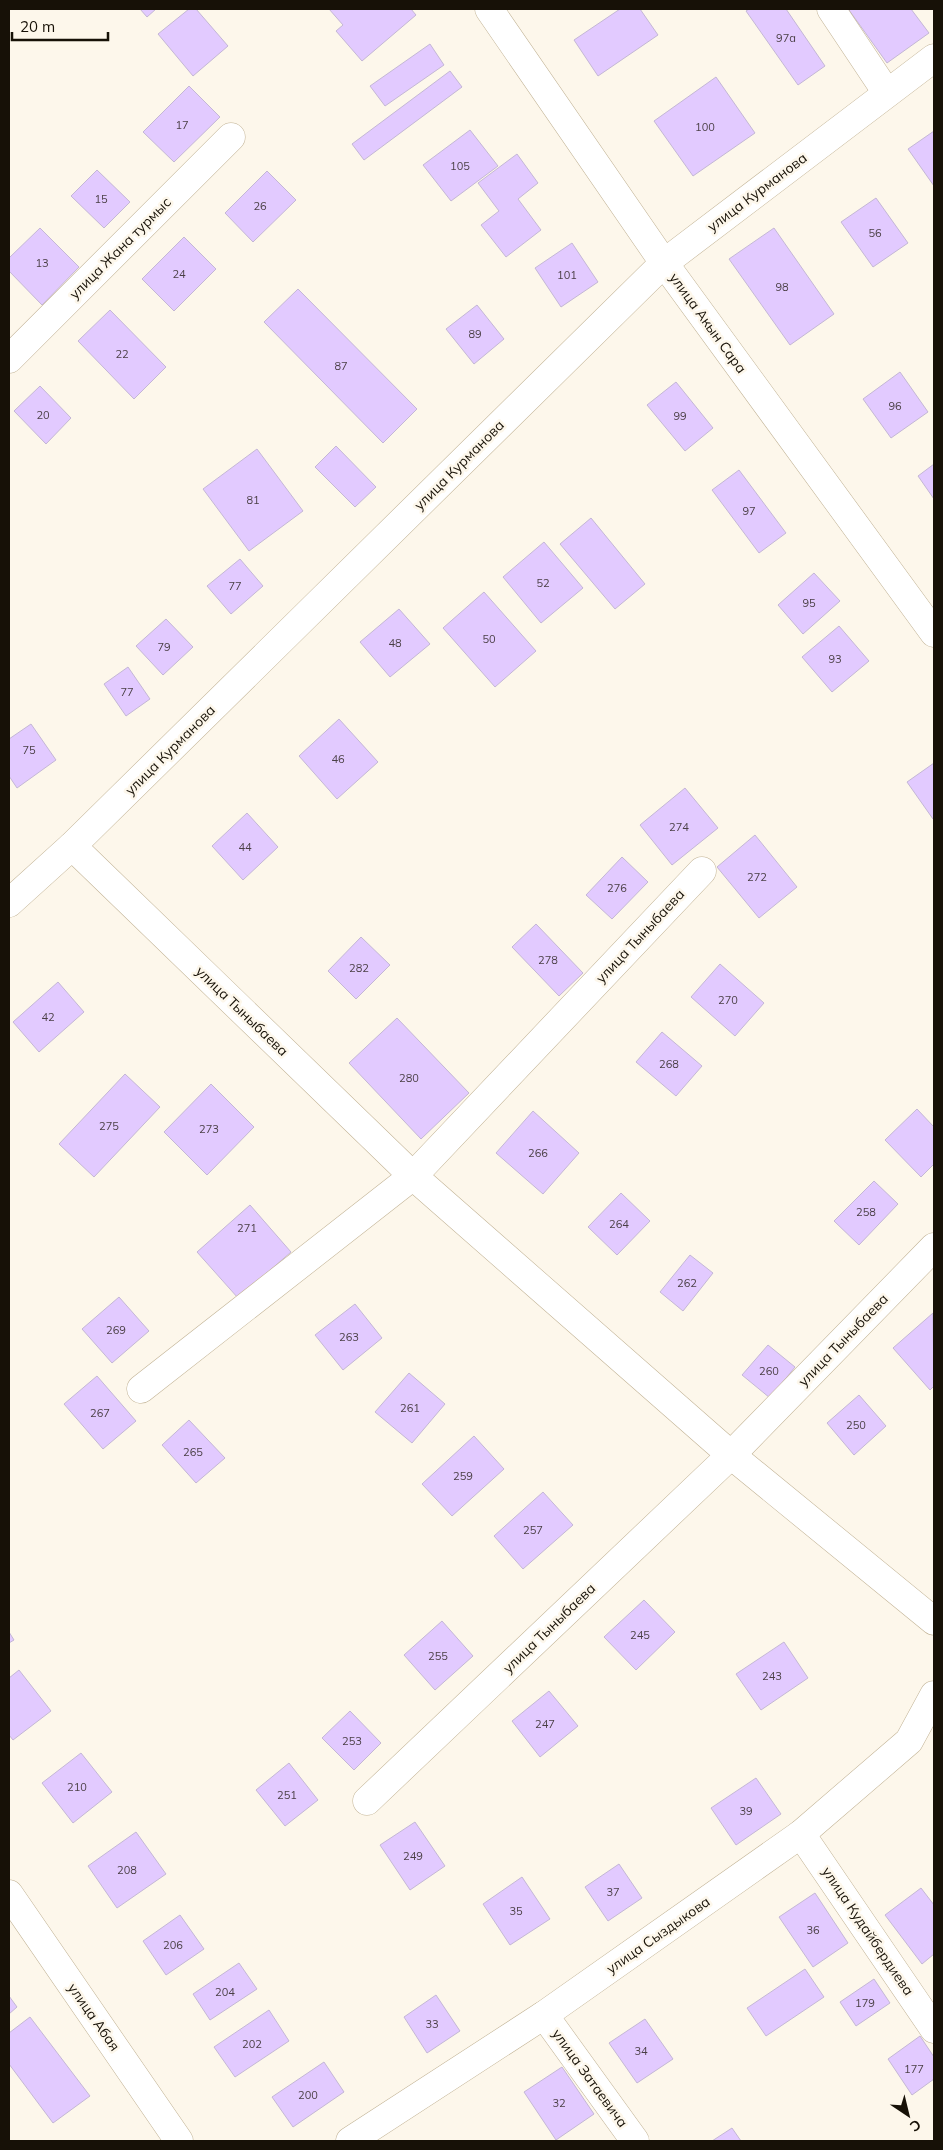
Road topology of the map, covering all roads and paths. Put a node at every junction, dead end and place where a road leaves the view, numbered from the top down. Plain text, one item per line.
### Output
1 (489, 9) edge
2 (831, 9) edge
3 (934, 58) edge
4 (887, 93) junction
5 (231, 137) dead end
6 (664, 263) junction
7 (9, 359) edge
8 (934, 633) edge
9 (72, 846) junction
10 (702, 870) dead end
11 (9, 903) edge
12 (413, 1176) junction
13 (934, 1247) edge
14 (141, 1389) dead end
15 (730, 1455) junction
16 (934, 1621) edge
17 (934, 1695) edge
18 (367, 1801) dead end
19 (801, 1834) junction
20 (9, 1894) edge
21 (544, 2015) junction
22 (934, 2029) edge
23 (179, 2141) edge
24 (350, 2141) edge
25 (636, 2141) edge

1 - 6 street, улица Акын Сара
2 - 4 street
3 - 4 street, улица Курманова
4 - 6 street, улица Курманова
5 - 7 street, улица Жана турмыс
6 - 8 street, улица Акын Сара
6 - 9 street, улица Курманова
9 - 11 street, улица Курманова
9 - 12 street, улица Тыныбаева
10 - 12 street, улица Тыныбаева
12 - 14 street, улица Тыныбаева
12 - 15 street, улица Тыныбаева
13 - 15 street, улица Тыныбаева
15 - 16 street, улица Тыныбаева
15 - 18 street, улица Тыныбаева
17 - 19 street, улица Сыздыкова
19 - 21 street, улица Сыздыкова
19 - 22 street, улица Кудайбердиева
20 - 23 street, улица Абая
21 - 24 street, улица Сыздыкова
21 - 25 street, улица Затаевича

